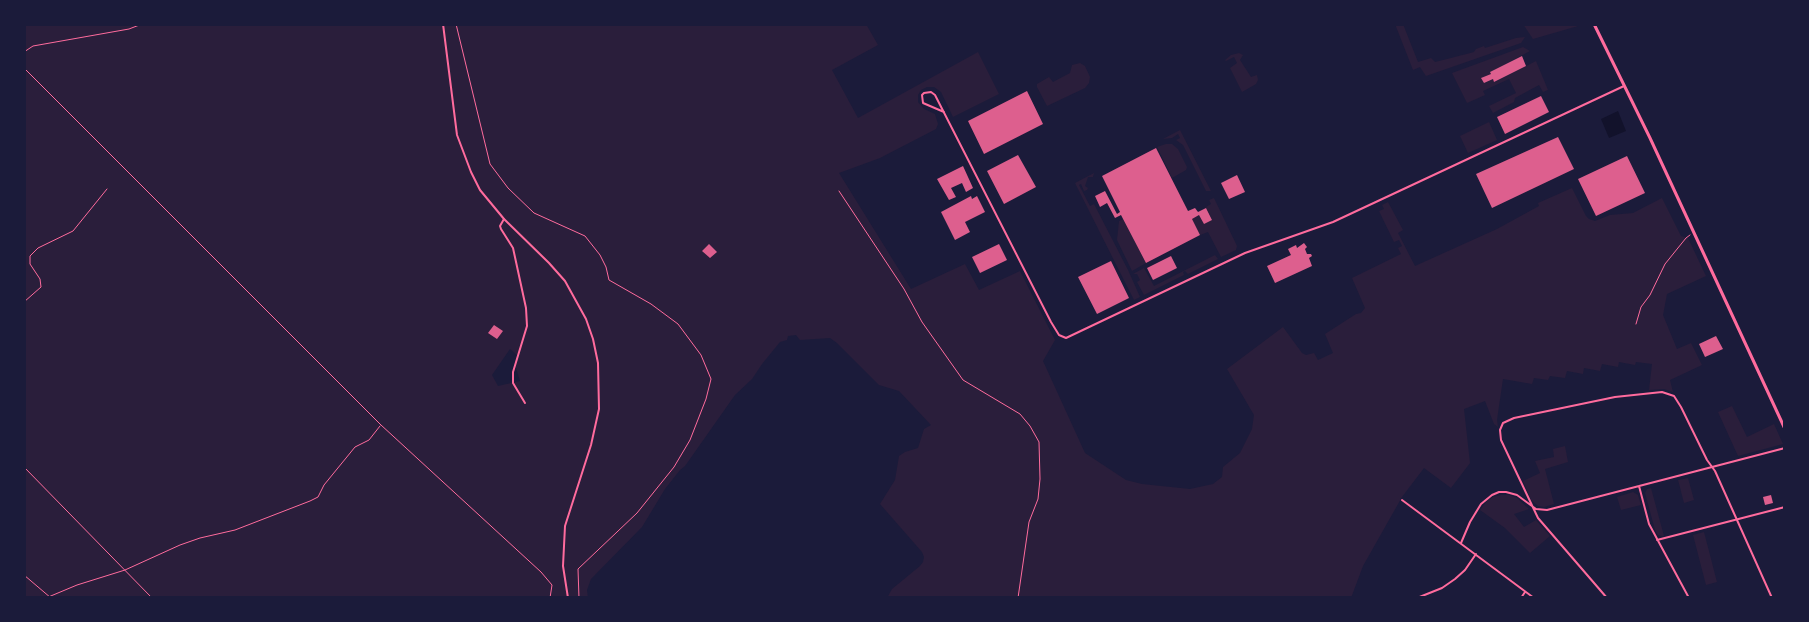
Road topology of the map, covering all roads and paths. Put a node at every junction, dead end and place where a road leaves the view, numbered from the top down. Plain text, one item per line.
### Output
1 (142, 24) edge
2 (442, 24) edge
3 (1594, 24) edge
4 (457, 25) edge
5 (24, 52) edge
6 (24, 68) edge
7 (1624, 86) junction
8 (944, 112) junction
9 (107, 189) dead end
10 (839, 191) dead end
11 (504, 219) junction
12 (1693, 233) junction
13 (24, 302) edge
14 (1636, 324) dead end
15 (525, 403) dead end
16 (381, 424) junction
17 (1785, 429) edge
18 (1785, 448) edge
19 (24, 466) edge
20 (1712, 466) junction
21 (1639, 486) junction
22 (1402, 500) dead end
23 (1785, 507) edge
24 (1536, 509) junction
25 (1737, 520) junction
26 (1657, 540) junction
27 (1461, 543) junction
28 (1476, 555) junction
29 (125, 570) junction
30 (24, 575) edge
31 (1525, 592) junction
32 (50, 597) edge
33 (46, 598) edge
34 (152, 598) edge
35 (550, 598) edge
36 (568, 598) edge
37 (579, 598) edge
38 (1018, 598) edge
39 (1417, 598) edge
40 (1521, 598) edge
41 (1534, 598) edge
42 (1607, 598) edge
43 (1689, 598) edge
44 (1772, 598) edge

1 - 5 path
2 - 11 street
3 - 7 main road
4 - 37 path
6 - 16 path
7 - 8 street
7 - 12 main road
8 - 8 street
9 - 13 path
10 - 38 lane
11 - 15 street
11 - 36 street
12 - 14 path
12 - 17 main road
16 - 29 path
16 - 35 path
18 - 20 street
19 - 29 path
20 - 21 street
20 - 24 street
20 - 25 street
21 - 24 street
21 - 26 street
22 - 27 street
23 - 25 street
24 - 27 street
24 - 42 street
25 - 26 street
25 - 44 street
26 - 43 street
27 - 28 street
28 - 31 street
28 - 39 street
29 - 32 path
29 - 34 path
30 - 32 path
31 - 40 street
31 - 41 street
32 - 33 path

